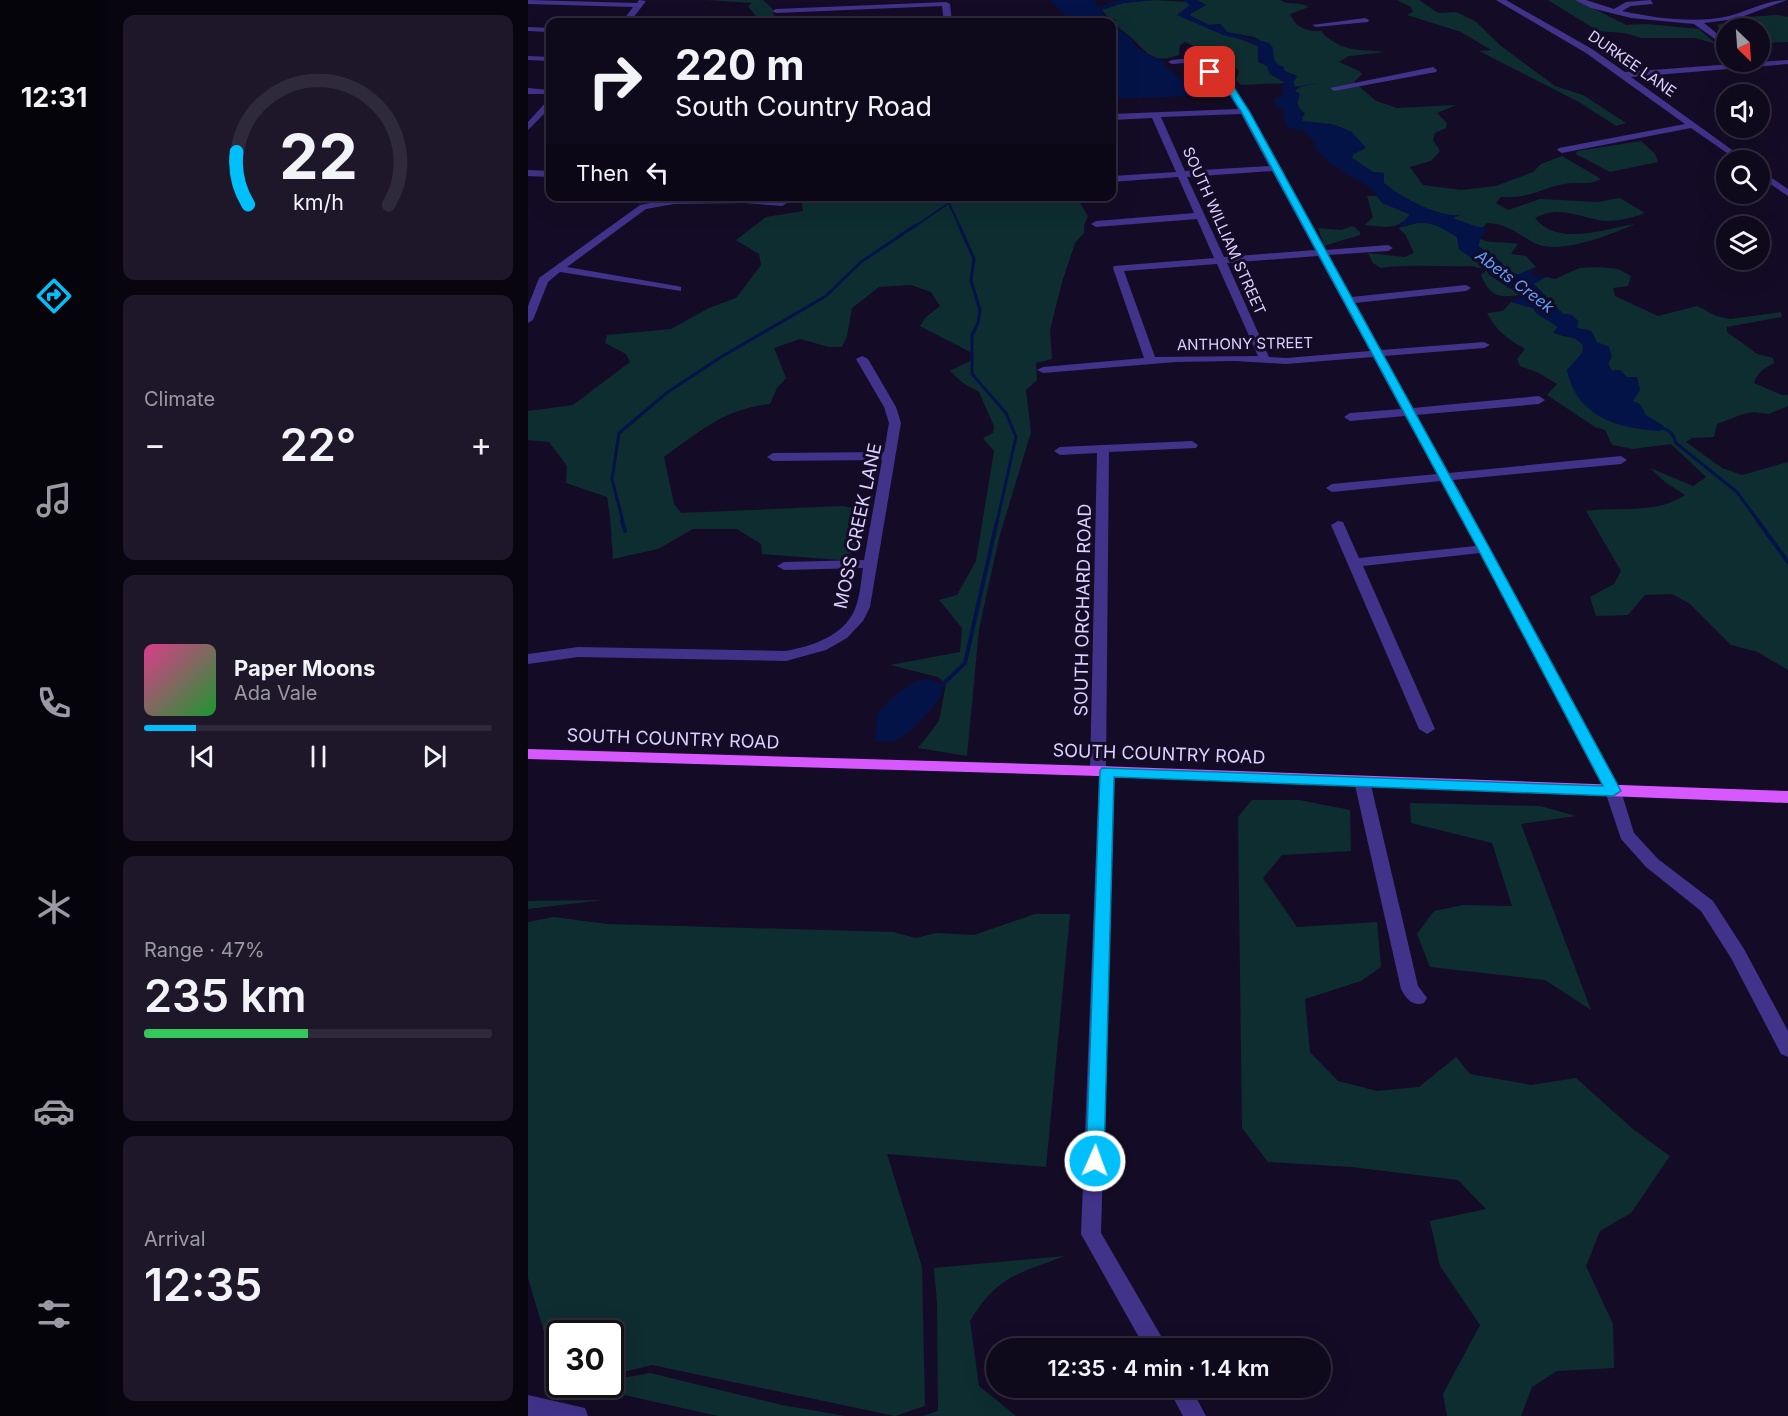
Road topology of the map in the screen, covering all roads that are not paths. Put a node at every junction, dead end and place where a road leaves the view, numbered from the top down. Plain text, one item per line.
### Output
1 (1500, 0) edge
2 (1579, 0) edge
3 (1783, 0) edge
4 (528, 2) edge
5 (1650, 2) dead end
6 (641, 3) edge
7 (870, 7) edge
8 (776, 11) dead end
9 (1615, 12) junction
10 (629, 18) edge
11 (948, 18) edge
12 (1365, 20) dead end
13 (1697, 22) junction
14 (1316, 25) dead end
15 (528, 29) edge
16 (546, 30) edge
17 (1716, 37) edge
18 (528, 58) edge
19 (546, 59) edge
20 (1172, 62) dead end
21 (1770, 62) edge
22 (1788, 62) edge
23 (1716, 66) edge
24 (1433, 70) dead end
25 (1624, 75) junction
26 (1334, 88) dead end
27 (528, 91) edge
28 (546, 92) edge
29 (546, 107) edge
30 (1245, 111) junction
31 (1155, 115) junction
32 (1116, 117) edge
33 (1693, 125) junction
34 (528, 126) edge
35 (1562, 150) dead end
36 (1728, 150) edge
37 (1275, 168) junction
38 (528, 173) edge
39 (546, 174) edge
40 (1182, 175) junction
41 (1116, 179) edge
42 (1770, 180) edge
43 (1788, 193) edge
44 (674, 201) edge
45 (749, 201) edge
46 (782, 203) dead end
47 (1200, 216) junction
48 (1096, 224) dead end
49 (1388, 248) dead end
50 (1323, 253) junction
51 (1221, 260) junction
52 (560, 268) junction
53 (1466, 288) dead end
54 (677, 289) dead end
55 (1348, 301) junction
56 (528, 320) edge
57 (1484, 345) dead end
58 (1378, 353) junction
59 (862, 359) dead end
60 (1265, 360) junction
61 (1151, 362) junction
62 (1043, 370) dead end
63 (1539, 399) dead end
64 (1409, 411) junction
65 (1350, 417) dead end
66 (1192, 445) dead end
67 (1103, 450) junction
68 (1060, 451) dead end
69 (891, 456) junction
70 (773, 457) dead end
71 (1621, 460) dead end
72 (1445, 478) junction
73 (1332, 488) dead end
74 (1338, 525) dead end
75 (1484, 549) junction
76 (1354, 563) junction
77 (871, 564) junction
78 (784, 566) dead end
79 (528, 659) edge
80 (1427, 729) dead end
81 (528, 754) edge
82 (1103, 771) junction
83 (1362, 781) junction
84 (1613, 791) junction
85 (1788, 797) edge
86 (1418, 998) dead end
87 (1788, 1049) edge
88 (1151, 1338) edge
89 (1185, 1398) edge
90 (528, 1406) edge
91 (577, 1416) edge
92 (1195, 1416) edge

1 - 25 street, DURKEE LANE
2 - 9 street
3 - 13 street
4 - 6 street
5 - 9 street
6 - 10 street
7 - 8 street
7 - 11 street
9 - 13 street
12 - 14 street
13 - 17 street
15 - 16 street
18 - 19 street
20 - 30 street
21 - 22 street
23 - 25 street
24 - 26 street
25 - 33 street, DURKEE LANE
27 - 28 street
29 - 34 street
30 - 31 street
30 - 37 street
31 - 32 street
31 - 40 street, SOUTH WILLIAM STREET
33 - 35 street
33 - 36 street, DURKEE LANE
37 - 40 street
37 - 50 street
38 - 39 street
40 - 41 street
40 - 47 street, SOUTH WILLIAM STREET
42 - 43 street
44 - 52 street
45 - 46 street
47 - 48 street
47 - 51 street, SOUTH WILLIAM STREET
49 - 50 street
50 - 51 street
50 - 55 street
51 - 60 street, SOUTH WILLIAM STREET
51 - 61 street
52 - 54 street
52 - 56 street
53 - 55 street
55 - 58 street
57 - 58 street, ANTHONY STREET
58 - 60 street, ANTHONY STREET
58 - 64 street
59 - 69 street, MOSS CREEK LANE
60 - 61 street, ANTHONY STREET
61 - 62 street, ANTHONY STREET
63 - 64 street
64 - 65 street
64 - 72 street
66 - 67 street
67 - 68 street
67 - 82 street, SOUTH ORCHARD ROAD
69 - 70 street
69 - 77 street, MOSS CREEK LANE
71 - 72 street
72 - 73 street
72 - 75 street
74 - 76 street
75 - 76 street
75 - 84 street
76 - 80 street
77 - 78 street
77 - 79 street, MOSS CREEK LANE
81 - 82 main road, SOUTH COUNTRY ROAD
82 - 83 main road, SOUTH COUNTRY ROAD
82 - 88 street, SOUTH ORCHARD ROAD
83 - 84 main road, SOUTH COUNTRY ROAD
83 - 86 street
84 - 85 main road, SOUTH COUNTRY ROAD
84 - 87 street
89 - 92 street
90 - 91 street

